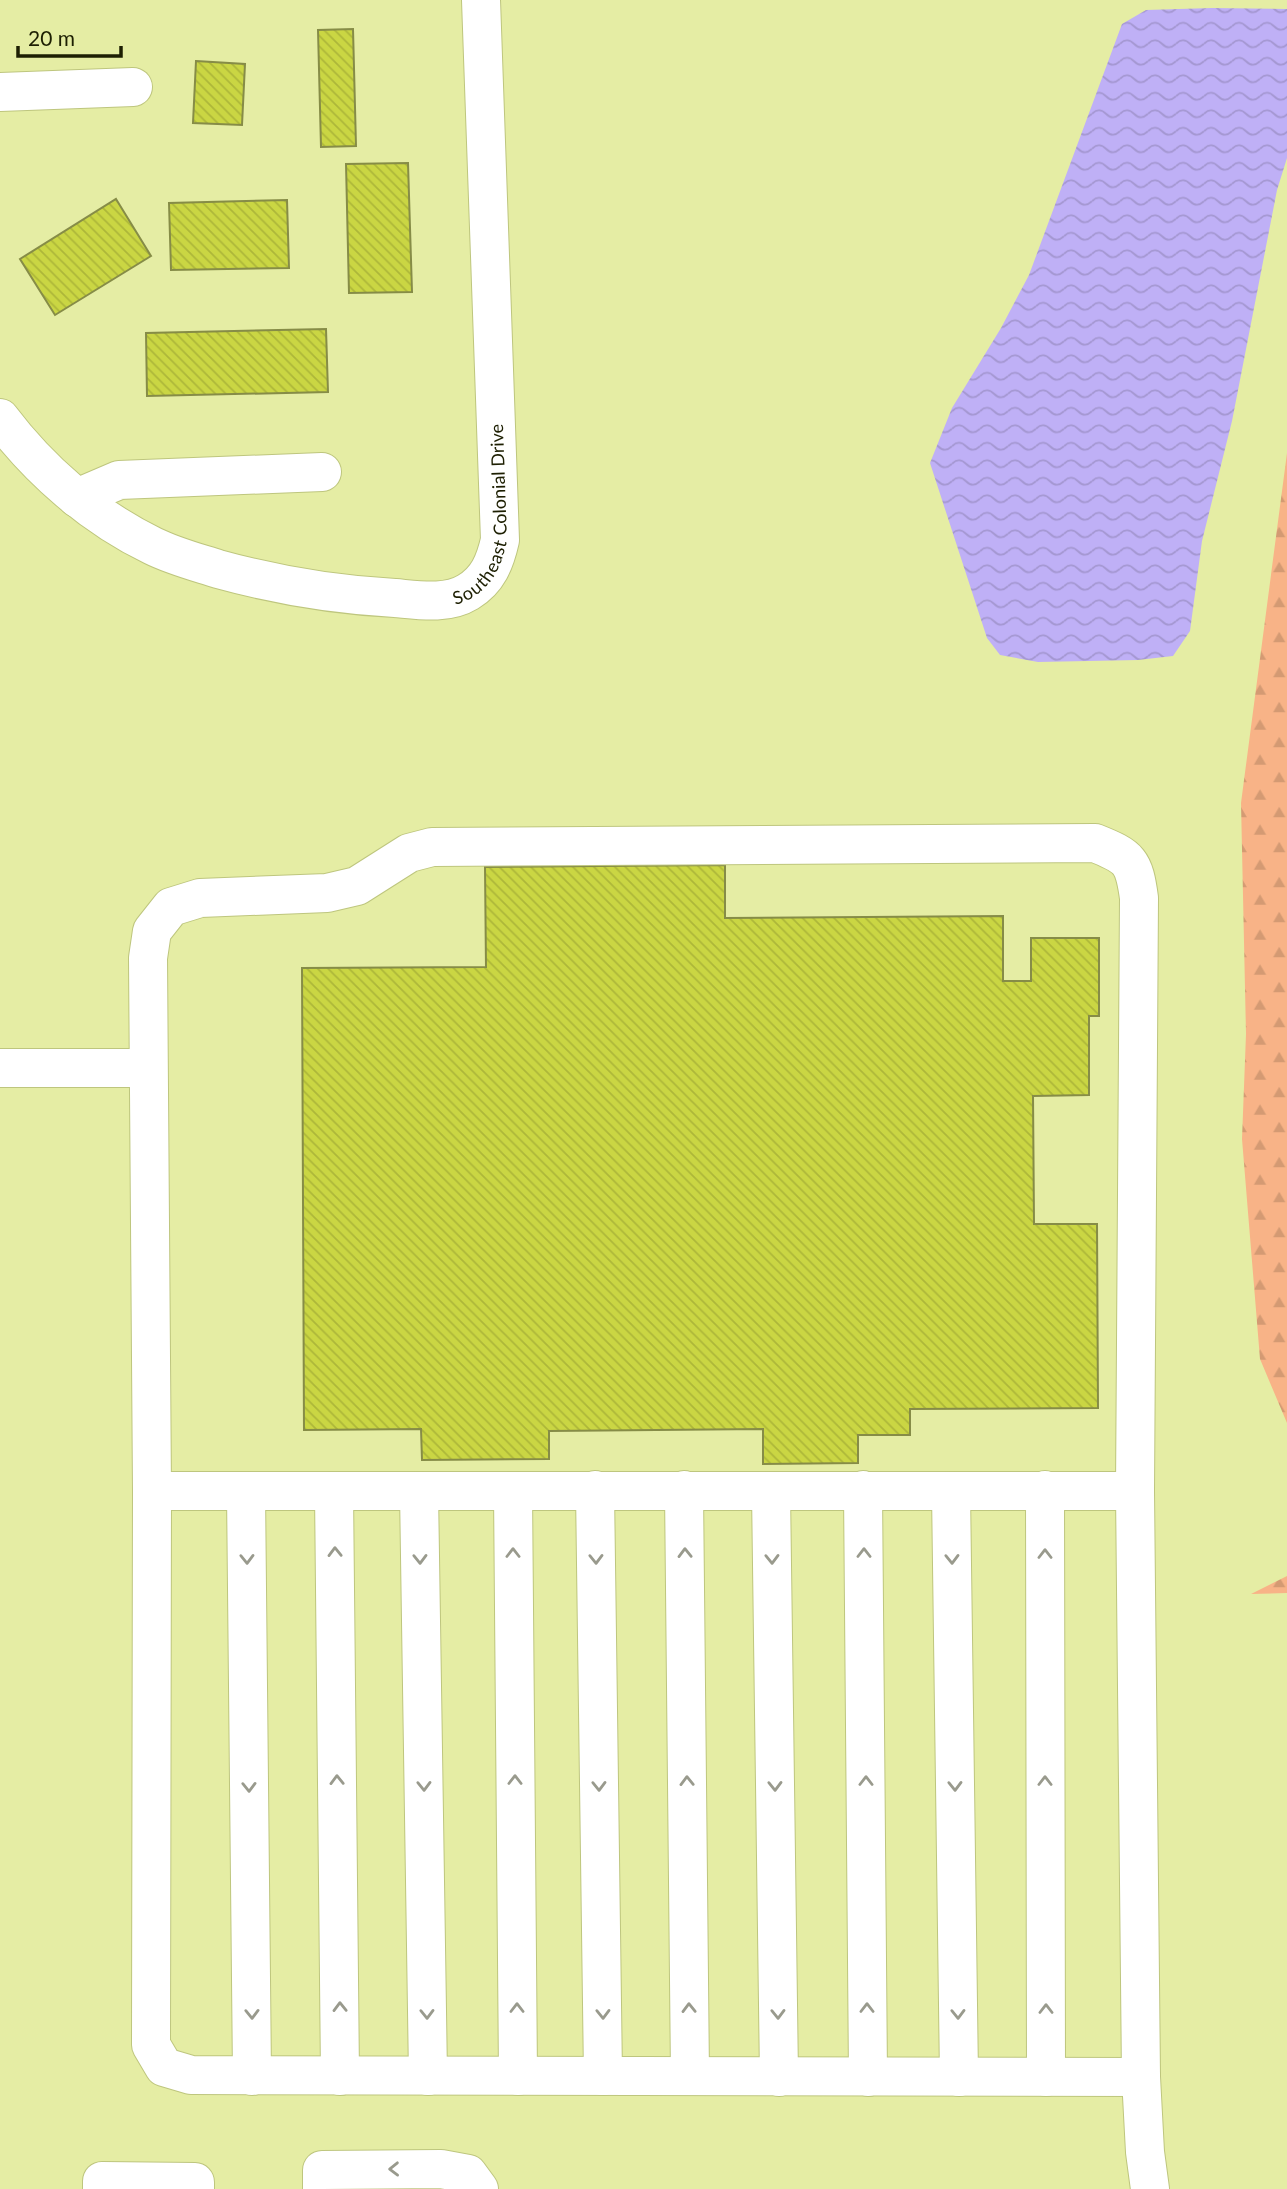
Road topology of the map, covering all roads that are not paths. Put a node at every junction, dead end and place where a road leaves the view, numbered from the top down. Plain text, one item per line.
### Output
1 (481, 0) edge
2 (133, 87) dead end
3 (0, 92) edge
4 (0, 418) edge
5 (322, 472) dead end
6 (77, 498) junction
7 (0, 1069) edge
8 (148, 1069) junction
9 (334, 1490) junction
10 (594, 1490) junction
11 (684, 1490) junction
12 (863, 1490) junction
13 (1045, 1490) junction
14 (152, 1491) junction
15 (246, 1491) junction
16 (419, 1491) junction
17 (513, 1491) junction
18 (771, 1491) junction
19 (951, 1491) junction
20 (1135, 1491) junction
21 (252, 2076) junction
22 (340, 2076) junction
23 (428, 2076) junction
24 (518, 2076) junction
25 (604, 2076) junction
26 (690, 2077) junction
27 (779, 2077) junction
28 (868, 2077) junction
29 (959, 2077) junction
30 (1046, 2077) junction
31 (1141, 2077) junction
32 (441, 2179) edge
33 (322, 2180) edge
34 (102, 2189) edge
35 (195, 2189) edge
36 (479, 2189) edge
37 (1150, 2189) edge

1 - 6 street, Southeast Colonial Drive
2 - 3 street
4 - 6 street, Southeast Colonial Drive
5 - 6 street
7 - 8 street
8 - 14 street
8 - 20 street
9 - 15 street
9 - 16 street
22 -> 9 street
10 - 11 street
10 - 17 street
10 -> 25 street
11 - 18 street
26 -> 11 street
12 - 18 street
12 - 19 street
28 -> 12 street
13 - 19 street
13 - 20 street
30 -> 13 street
14 - 15 street
14 - 21 street
15 -> 21 street
16 - 17 street
16 -> 23 street
24 -> 17 street
18 -> 27 street
19 -> 29 street
20 - 31 street
21 - 22 street
22 - 23 street
23 - 24 street
24 - 25 street
25 - 26 street
26 - 27 street
27 - 28 street
28 - 29 street
29 - 30 street
30 - 31 street
31 - 37 street
32 -> 33 street
32 - 36 street
34 - 35 street

